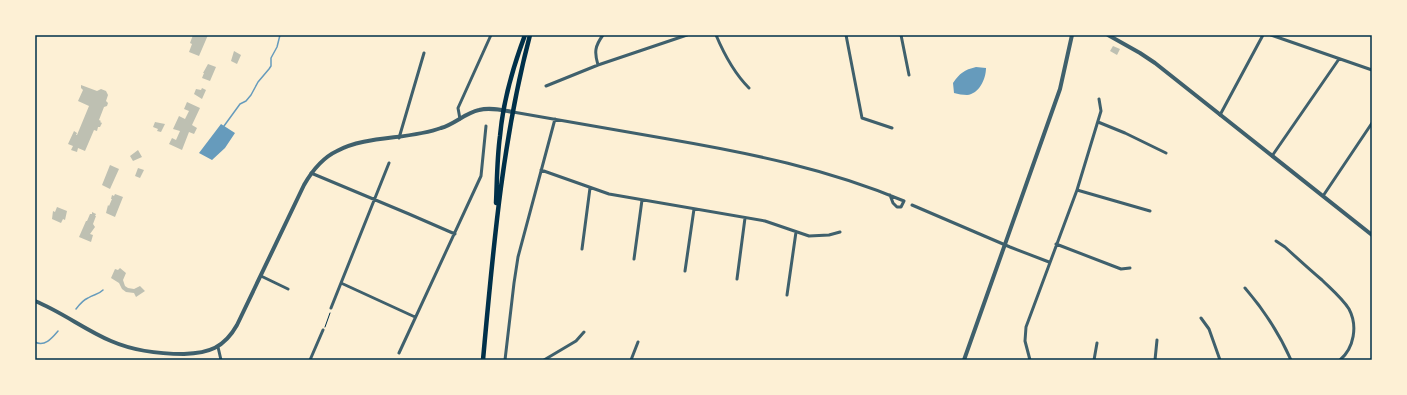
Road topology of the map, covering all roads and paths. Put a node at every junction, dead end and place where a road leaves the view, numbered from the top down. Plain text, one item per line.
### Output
1 (491, 35) edge
2 (525, 35) edge
3 (530, 35) edge
4 (603, 35) edge
5 (687, 35) edge
6 (716, 35) edge
7 (846, 35) edge
8 (901, 35) edge
9 (1072, 35) edge
10 (1108, 35) edge
11 (1263, 35) edge
12 (1271, 35) edge
13 (424, 53) dead end
14 (1339, 59) junction
15 (598, 65) junction
16 (1372, 70) edge
17 (909, 75) dead end
18 (546, 86) dead end
19 (748, 88) dead end
20 (1100, 99) dead end
21 (503, 110) junction
22 (513, 112) junction
23 (1220, 115) junction
24 (460, 119) junction
25 (555, 119) junction
26 (1098, 122) junction
27 (1372, 123) edge
28 (486, 126) dead end
29 (892, 128) dead end
30 (399, 138) junction
31 (1166, 153) dead end
32 (1272, 156) junction
33 (389, 163) dead end
34 (541, 170) junction
35 (312, 174) junction
36 (590, 188) junction
37 (1077, 190) junction
38 (890, 195) junction
39 (1323, 196) junction
40 (374, 200) junction
41 (642, 200) junction
42 (912, 205) dead end
43 (694, 210) junction
44 (1150, 211) dead end
45 (745, 218) junction
46 (496, 227) junction
47 (796, 232) junction
48 (840, 232) dead end
49 (455, 234) junction
50 (1372, 235) edge
51 (1276, 241) dead end
52 (1005, 244) junction
53 (1056, 244) junction
54 (582, 249) dead end
55 (634, 259) dead end
56 (1049, 262) junction
57 (1130, 268) dead end
58 (685, 271) dead end
59 (261, 276) junction
60 (737, 279) dead end
61 (341, 283) junction
62 (1245, 288) dead end
63 (288, 289) dead end
64 (787, 295) dead end
65 (35, 301) edge
66 (331, 308) joint
67 (415, 317) junction
68 (1201, 318) dead end
69 (323, 330) joint
70 (584, 332) dead end
71 (1157, 340) dead end
72 (638, 342) dead end
73 (1097, 343) dead end
74 (218, 347) junction
75 (398, 353) dead end
76 (221, 360) edge
77 (310, 360) edge
78 (483, 360) edge
79 (505, 360) edge
80 (544, 360) edge
81 (631, 360) edge
82 (964, 360) edge
83 (1030, 360) edge
84 (1094, 360) edge
85 (1155, 360) edge
86 (1220, 360) edge
87 (1291, 360) edge
88 (1340, 360) edge

1 - 24 street
2 - 21 main road
3 - 22 main road
4 - 15 street
5 - 15 street
6 - 19 street
7 - 29 street
8 - 17 street
9 - 52 street
10 - 23 street
11 - 23 street
12 - 14 street
13 - 30 street
14 - 16 street
14 - 32 street
15 - 18 street
20 - 26 street
21 - 22 street
21 - 24 street
21 - 46 main road
22 - 25 street
22 - 46 main road
23 - 32 street
24 - 30 street
25 - 34 street
25 - 38 street
26 - 31 street
26 - 37 street
27 - 39 street
28 - 49 street
30 - 35 street
32 - 39 street
33 - 40 street
34 - 36 street
34 - 79 street
35 - 40 street
35 - 59 street
36 - 41 street
36 - 54 street
37 - 44 street
37 - 53 street
38 - 38 street
39 - 50 street
40 - 49 street
40 - 61 street
41 - 43 street
41 - 55 street
42 - 52 street
43 - 45 street
43 - 58 street
45 - 47 street
45 - 60 street
46 - 78 main road
47 - 48 street
47 - 64 street
49 - 67 street
51 - 88 street
52 - 56 street
52 - 82 street
53 - 56 street
53 - 57 street
56 - 83 street
59 - 63 street
59 - 74 street
61 - 66 street
61 - 67 street
62 - 87 street
65 - 74 street
66 - 69 path
67 - 75 street
68 - 86 street
69 - 77 street
70 - 80 street
71 - 85 street
72 - 81 street
73 - 84 street
74 - 76 street

